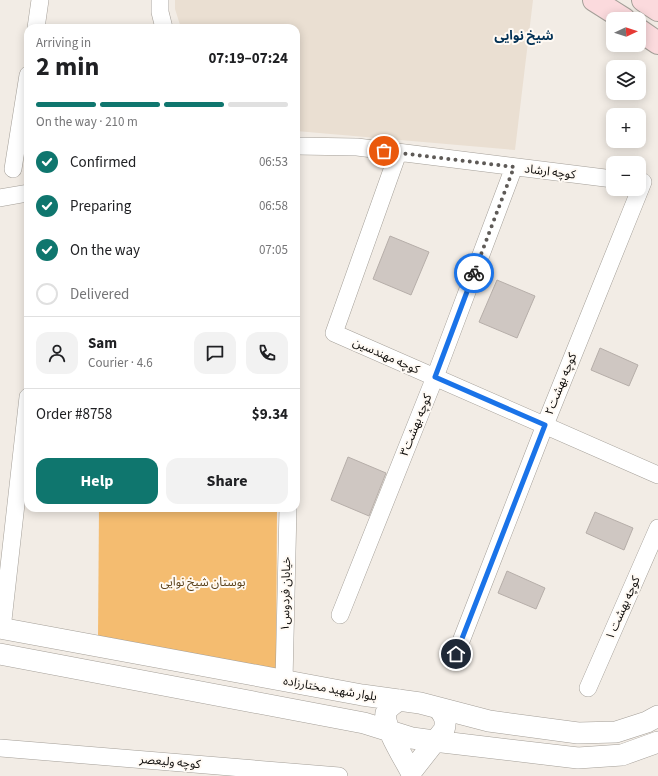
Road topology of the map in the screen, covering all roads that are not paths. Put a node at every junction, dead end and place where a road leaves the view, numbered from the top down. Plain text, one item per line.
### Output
1 (40, 0) edge
2 (160, 0) edge
3 (594, 0) edge
4 (643, 0) edge
5 (658, 10) edge
6 (613, 12) edge
7 (37, 24) edge
8 (163, 24) edge
9 (646, 35) edge
10 (658, 43) edge
11 (24, 120) edge
12 (300, 146) edge
13 (398, 153) junction
14 (514, 167) junction
15 (13, 169) dead end
16 (606, 178) edge
17 (647, 183) edge
18 (24, 194) edge
19 (0, 198) edge
20 (435, 377) junction
21 (545, 425) junction
22 (24, 432) edge
23 (658, 475) edge
24 (288, 512) edge
25 (658, 528) edge
26 (340, 615) dead end
27 (1, 628) edge
28 (0, 654) edge
29 (456, 654) dead end
30 (284, 681) junction
31 (588, 688) dead end
32 (400, 700) junction
33 (438, 708) junction
34 (658, 716) edge
35 (389, 731) junction
36 (434, 741) junction
37 (658, 742) edge
38 (0, 748) edge
39 (411, 774) edge
40 (339, 776) edge

1 - 7 street
2 - 8 street
3 - 6 main road
4 - 5 main road
9 - 10 main road
11 - 15 street
12 - 13 street, کوچه ارشاد
13 - 14 street, کوچه ارشاد
13 - 20 street, کوچه مهندسین
14 - 16 street, کوچه ارشاد
14 - 20 street, کوچه بهشت۳
17 - 21 street, کوچه بهشت۲
18 - 19 street
20 - 21 street, کوچه مهندسین
20 - 26 street, کوچه بهشت۳
21 - 23 street, کوچه مهندسین
21 - 29 street, کوچه بهشت۲
22 - 27 street
24 - 30 street, خیابان فردوس۱
25 - 31 street, کوچه بهشت ۱
27 - 30 street, بلوار شهید مختارزاده
28 - 35 street
30 - 32 street, بلوار شهید مختارزاده
32 - 33 street, بلوار شهید مختارزاده
32 - 35 street
33 - 34 street, بلوار شهید مختارزاده
33 - 36 street
35 - 36 street
35 - 39 street
36 - 37 street
36 - 39 street
38 - 40 street, کوچه ولیعصر

